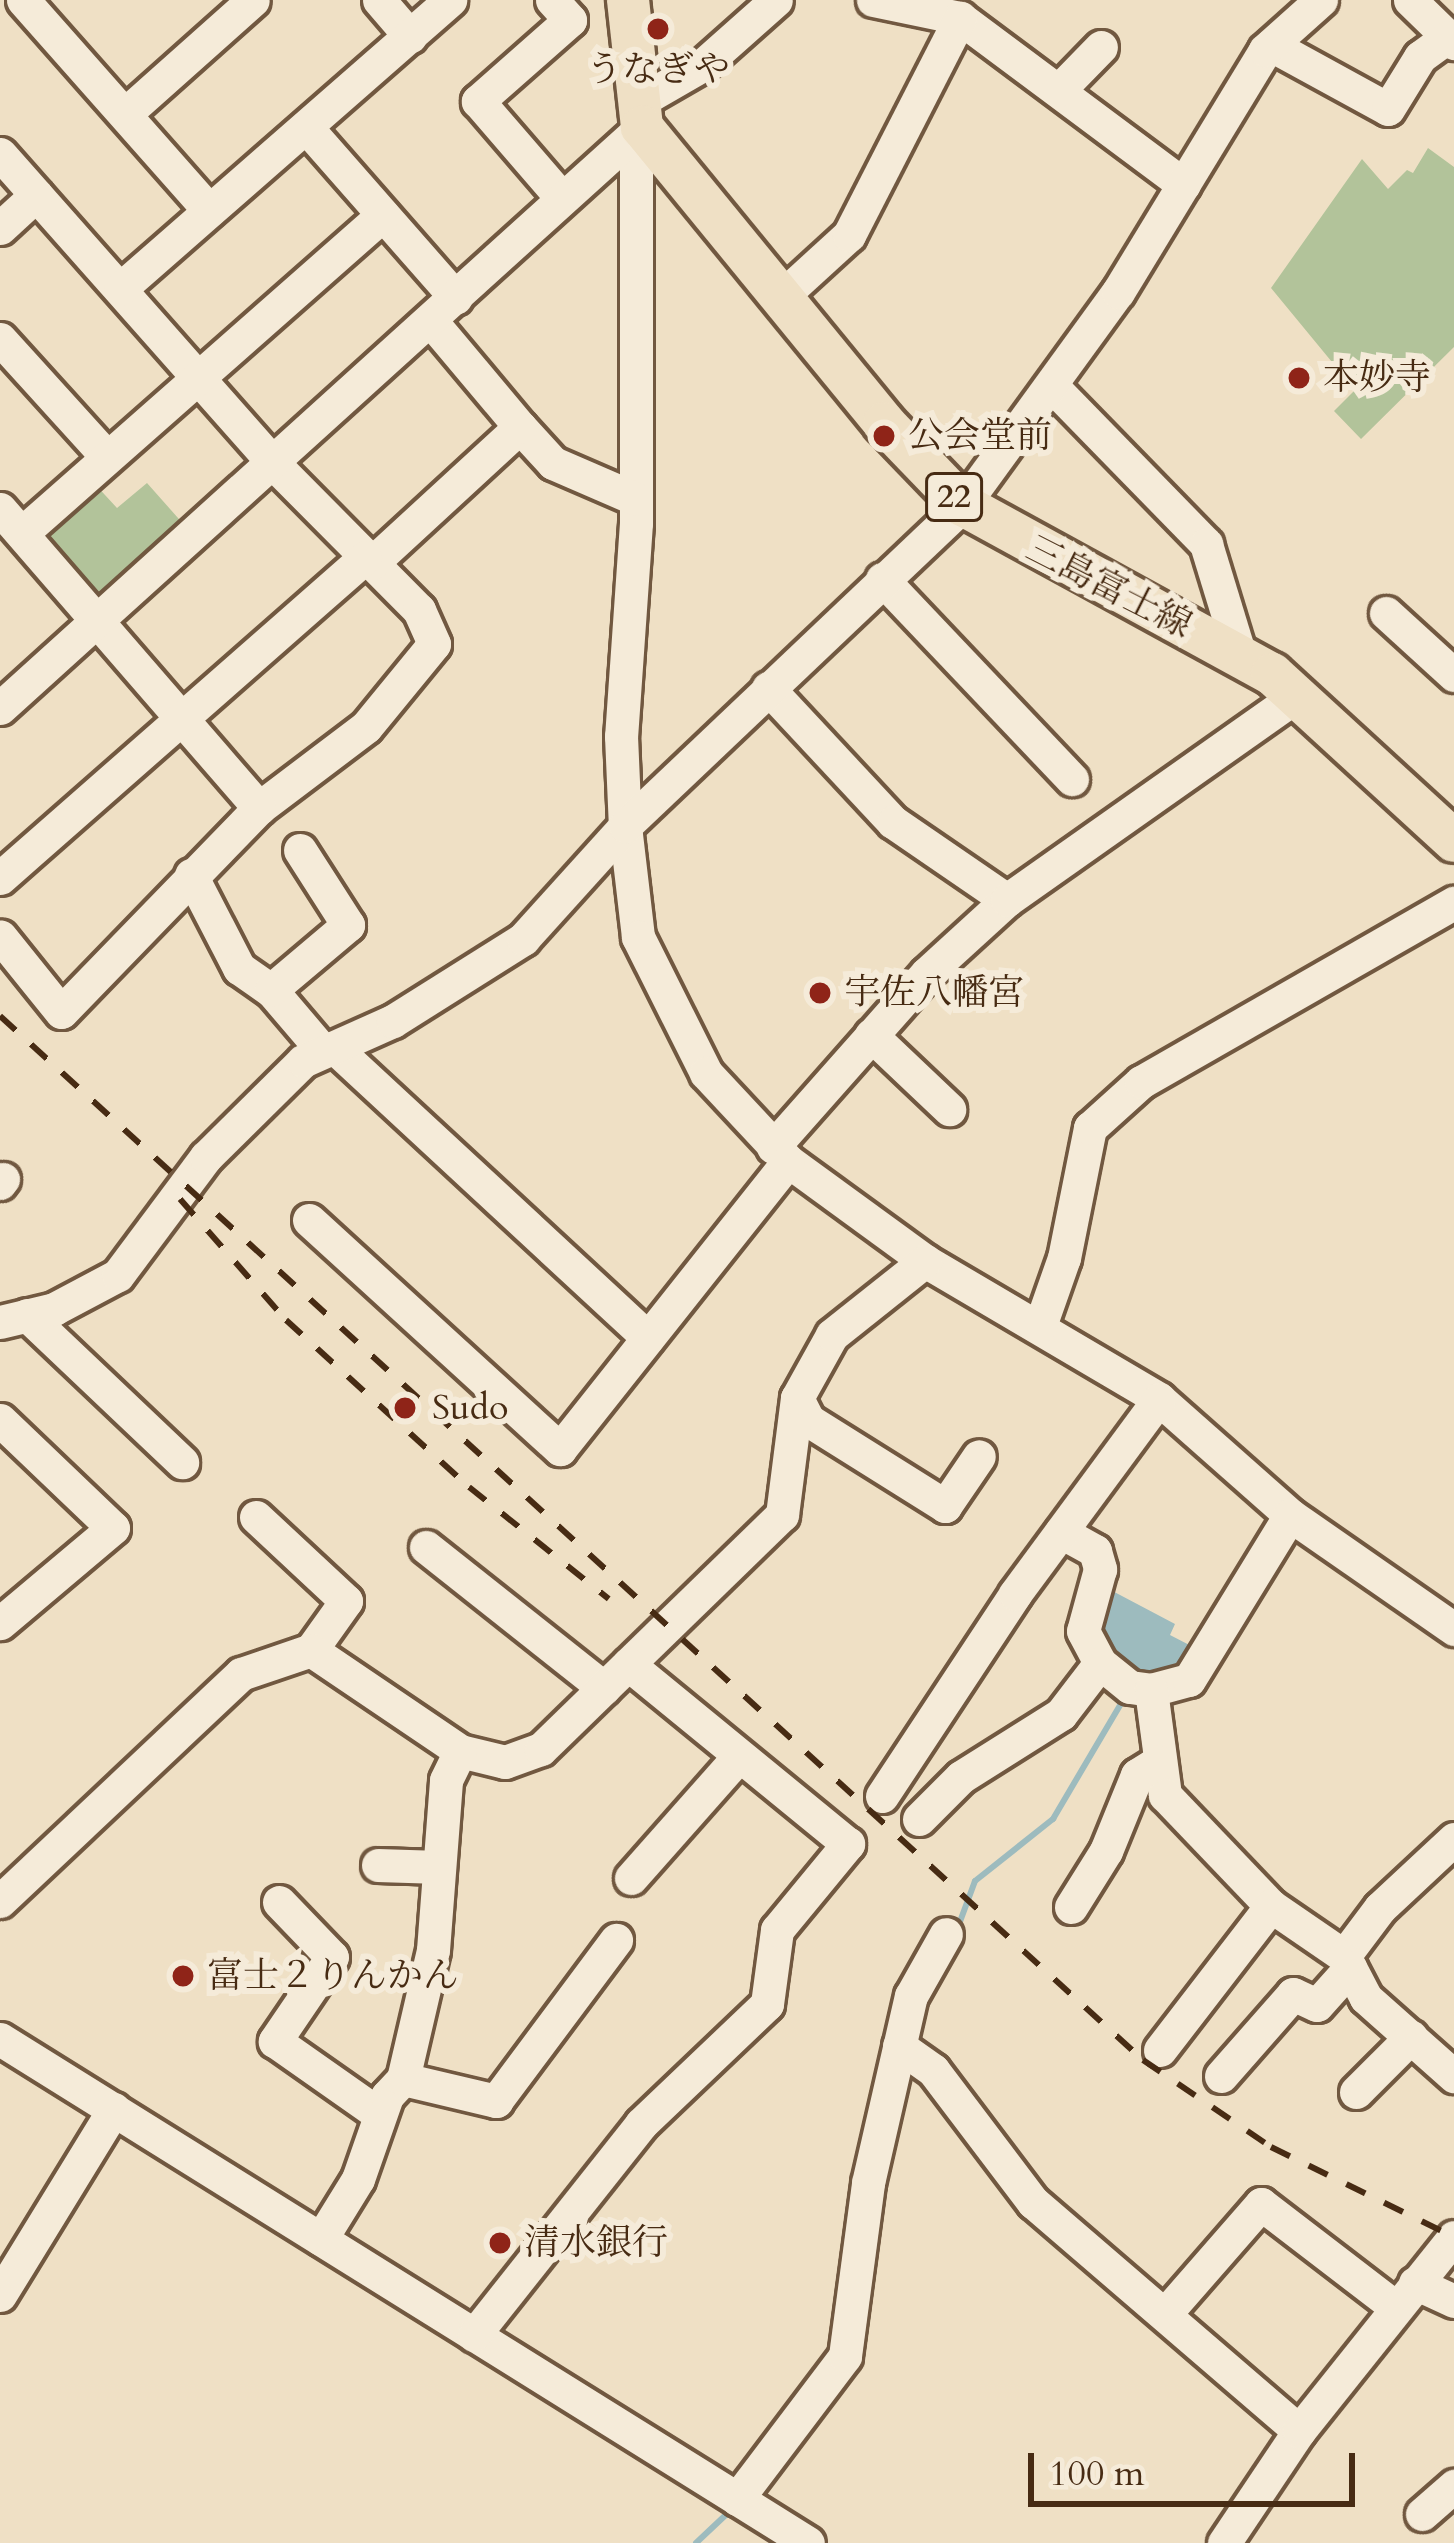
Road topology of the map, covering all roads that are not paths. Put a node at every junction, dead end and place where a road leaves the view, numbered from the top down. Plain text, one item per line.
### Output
1 (23, 0) edge
2 (254, 0) edge
3 (379, 0) edge
4 (450, 0) edge
5 (552, 0) edge
6 (628, 0) edge
7 (776, 0) edge
8 (873, 0) edge
9 (1322, 0) edge
10 (1410, 0) edge
11 (959, 19) junction
12 (410, 36) junction
13 (1451, 40) edge
14 (1271, 45) junction
15 (1101, 47) dead end
16 (1059, 90) junction
17 (125, 114) junction
18 (641, 114) junction
19 (306, 127) junction
20 (0, 154) edge
21 (1184, 185) junction
22 (36, 195) junction
23 (560, 196) junction
24 (209, 211) junction
25 (382, 215) junction
26 (0, 228) edge
27 (120, 289) junction
28 (456, 298) junction
29 (780, 298) junction
30 (432, 322) junction
31 (0, 339) edge
32 (197, 377) junction
33 (1052, 386) junction
34 (520, 427) junction
35 (107, 457) junction
36 (276, 466) junction
37 (636, 499) junction
38 (963, 505) junction
39 (11, 521) edge
40 (369, 560) junction
41 (882, 579) junction
42 (1386, 613) dead end
43 (99, 622) junction
44 (1240, 655) junction
45 (1454, 675) edge
46 (767, 688) junction
47 (1296, 696) junction
48 (0, 709) edge
49 (181, 719) junction
50 (1072, 779) dead end
51 (259, 808) junction
52 (625, 826) junction
53 (1454, 841) edge
54 (300, 850) dead end
55 (190, 875) junction
56 (0, 878) edge
57 (1007, 900) junction
58 (1454, 902) edge
59 (0, 936) edge
60 (272, 990) junction
61 (872, 1035) junction
62 (329, 1049) junction
63 (949, 1109) dead end
64 (780, 1154) junction
65 (310, 1220) dead end
66 (925, 1261) junction
67 (14, 1319) edge
68 (1040, 1326) junction
69 (648, 1338) junction
70 (797, 1398) junction
71 (1159, 1399) junction
72 (0, 1420) edge
73 (980, 1456) dead end
74 (182, 1462) dead end
75 (1290, 1515) junction
76 (256, 1517) dead end
77 (1061, 1532) junction
78 (425, 1547) dead end
79 (0, 1624) edge
80 (1454, 1629) edge
81 (311, 1650) junction
82 (1100, 1663) junction
83 (616, 1676) junction
84 (1151, 1690) junction
85 (460, 1751) junction
86 (739, 1756) junction
87 (1158, 1762) junction
88 (882, 1796) dead end
89 (919, 1820) dead end
90 (1454, 1839) edge
91 (378, 1865) dead end
92 (439, 1867) junction
93 (631, 1878) dead end
94 (0, 1901) edge
95 (278, 1902) dead end
96 (1271, 1906) junction
97 (1071, 1907) dead end
98 (946, 1934) dead end
99 (616, 1940) dead end
100 (1347, 1962) junction
101 (1411, 2037) junction
102 (0, 2038) edge
103 (899, 2046) junction
104 (1160, 2050) dead end
105 (1454, 2075) edge
106 (1221, 2076) dead end
107 (403, 2079) junction
108 (1356, 2092) dead end
109 (114, 2110) junction
110 (379, 2114) junction
111 (1454, 2237) edge
112 (321, 2239) junction
113 (0, 2295) edge
114 (1404, 2295) junction
115 (1454, 2301) edge
116 (1165, 2314) junction
117 (474, 2336) junction
118 (1299, 2431) junction
119 (1454, 2486) edge
120 (737, 2499) junction
121 (1422, 2514) dead end
122 (808, 2543) edge
123 (1224, 2543) edge

1 - 17 street
2 - 17 street
3 - 12 street
4 - 12 street
5 - 23 street
6 - 18 main road
7 - 18 street
8 - 11 street
9 - 14 street
10 - 13 street
11 - 16 street
11 - 29 street
12 - 19 street
13 - 14 street
14 - 21 street
15 - 16 street
16 - 21 street
17 - 24 street
18 - 23 street
18 - 29 main road, 三島富士線 / 22
18 - 37 street
19 - 24 street
19 - 25 street
20 - 22 street
21 - 33 street
22 - 26 street
22 - 27 street
23 - 28 street
24 - 27 street
25 - 28 street
25 - 32 street
27 - 32 street
28 - 30 street
29 - 38 main road, 三島富士線 / 22
30 - 34 street
30 - 36 street
31 - 35 street
32 - 35 street
32 - 36 street
33 - 38 street
33 - 44 street
34 - 37 street
34 - 40 street
35 - 39 street
36 - 40 street
36 - 43 street
37 - 52 street
38 - 41 street
38 - 44 main road, 三島富士線 / 22
39 - 43 street
40 - 49 street
40 - 51 street
41 - 46 street
41 - 50 street
42 - 45 street
43 - 48 street
43 - 49 street
44 - 47 main road, 三島富士線 / 22
46 - 52 street
46 - 57 street
47 - 53 main road, 三島富士線 / 22
47 - 57 street
49 - 51 street
49 - 56 street
51 - 55 street
52 - 62 street
52 - 64 street
54 - 60 street
55 - 59 street
55 - 60 street
57 - 61 street
58 - 68 street
60 - 62 street
61 - 63 street
61 - 64 street
62 - 67 street
62 - 69 street
64 - 66 street
64 - 69 street
65 - 69 street
66 - 68 street
66 - 70 street
67 - 74 street
68 - 71 street
70 - 73 street
70 - 83 street
71 - 75 street
71 - 77 street
72 - 79 street
75 - 80 street
75 - 84 street
76 - 81 street
77 - 82 street
77 - 88 street
78 - 83 street
81 - 85 street
81 - 94 street
82 - 84 street
82 - 89 street
83 - 85 street
83 - 86 street
84 - 87 street
85 - 92 street
86 - 93 street
86 - 117 street
87 - 96 street
87 - 97 street
90 - 100 street
91 - 92 street
92 - 107 street
95 - 110 street
96 - 100 street
96 - 104 street
98 - 103 street
99 - 107 street
100 - 101 street
100 - 106 street
101 - 105 street
101 - 108 street
102 - 109 street
103 - 116 street
103 - 120 street
107 - 110 street
109 - 112 street
109 - 113 street
110 - 112 street
111 - 114 street
112 - 117 street
114 - 115 street
114 - 116 street
114 - 118 street
116 - 118 street
117 - 120 street
118 - 123 street
119 - 121 street
120 - 122 street

